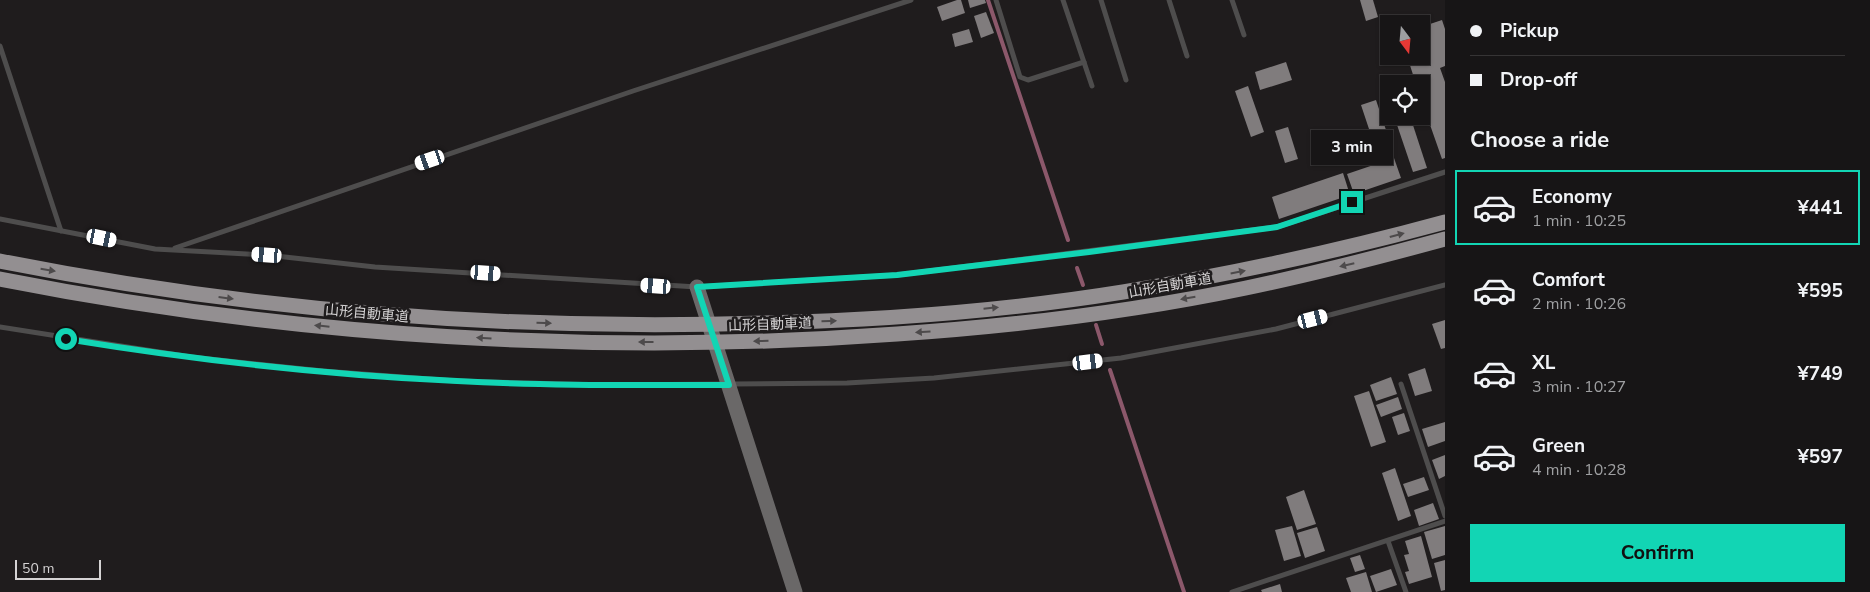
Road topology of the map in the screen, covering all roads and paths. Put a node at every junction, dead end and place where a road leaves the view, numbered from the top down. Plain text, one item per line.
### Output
1 (911, 0) edge
2 (996, 0) edge
3 (1063, 0) edge
4 (1101, 0) edge
5 (1169, 0) edge
6 (1232, 0) edge
7 (1244, 36) dead end
8 (0, 46) edge
9 (1188, 56) dead end
10 (1084, 62) junction
11 (1126, 80) dead end
12 (1092, 86) dead end
13 (1445, 172) edge
14 (0, 219) edge
15 (1445, 222) edge
16 (61, 231) junction
17 (1445, 239) edge
18 (171, 249) junction
19 (0, 261) edge
20 (0, 279) edge
21 (1445, 285) edge
22 (697, 287) junction
23 (0, 328) edge
24 (1401, 384) dead end
25 (729, 385) junction
26 (1445, 516) edge
27 (1445, 522) edge
28 (1388, 541) junction
29 (796, 592) edge
30 (1232, 592) edge
31 (1406, 592) edge

1 - 18 lane
2 - 10 lane
3 - 10 lane
4 - 11 lane
5 - 9 lane
6 - 7 lane
8 - 16 lane
10 - 12 lane
13 - 22 lane
14 - 16 lane
19 -> 15 highway, 山形自動車道
16 - 18 lane
17 -> 20 highway, 山形自動車道
18 - 22 lane
21 - 25 lane
22 - 25 street
23 - 25 lane
24 - 26 lane
25 - 29 street
27 - 28 lane
28 - 30 lane
28 - 31 lane

